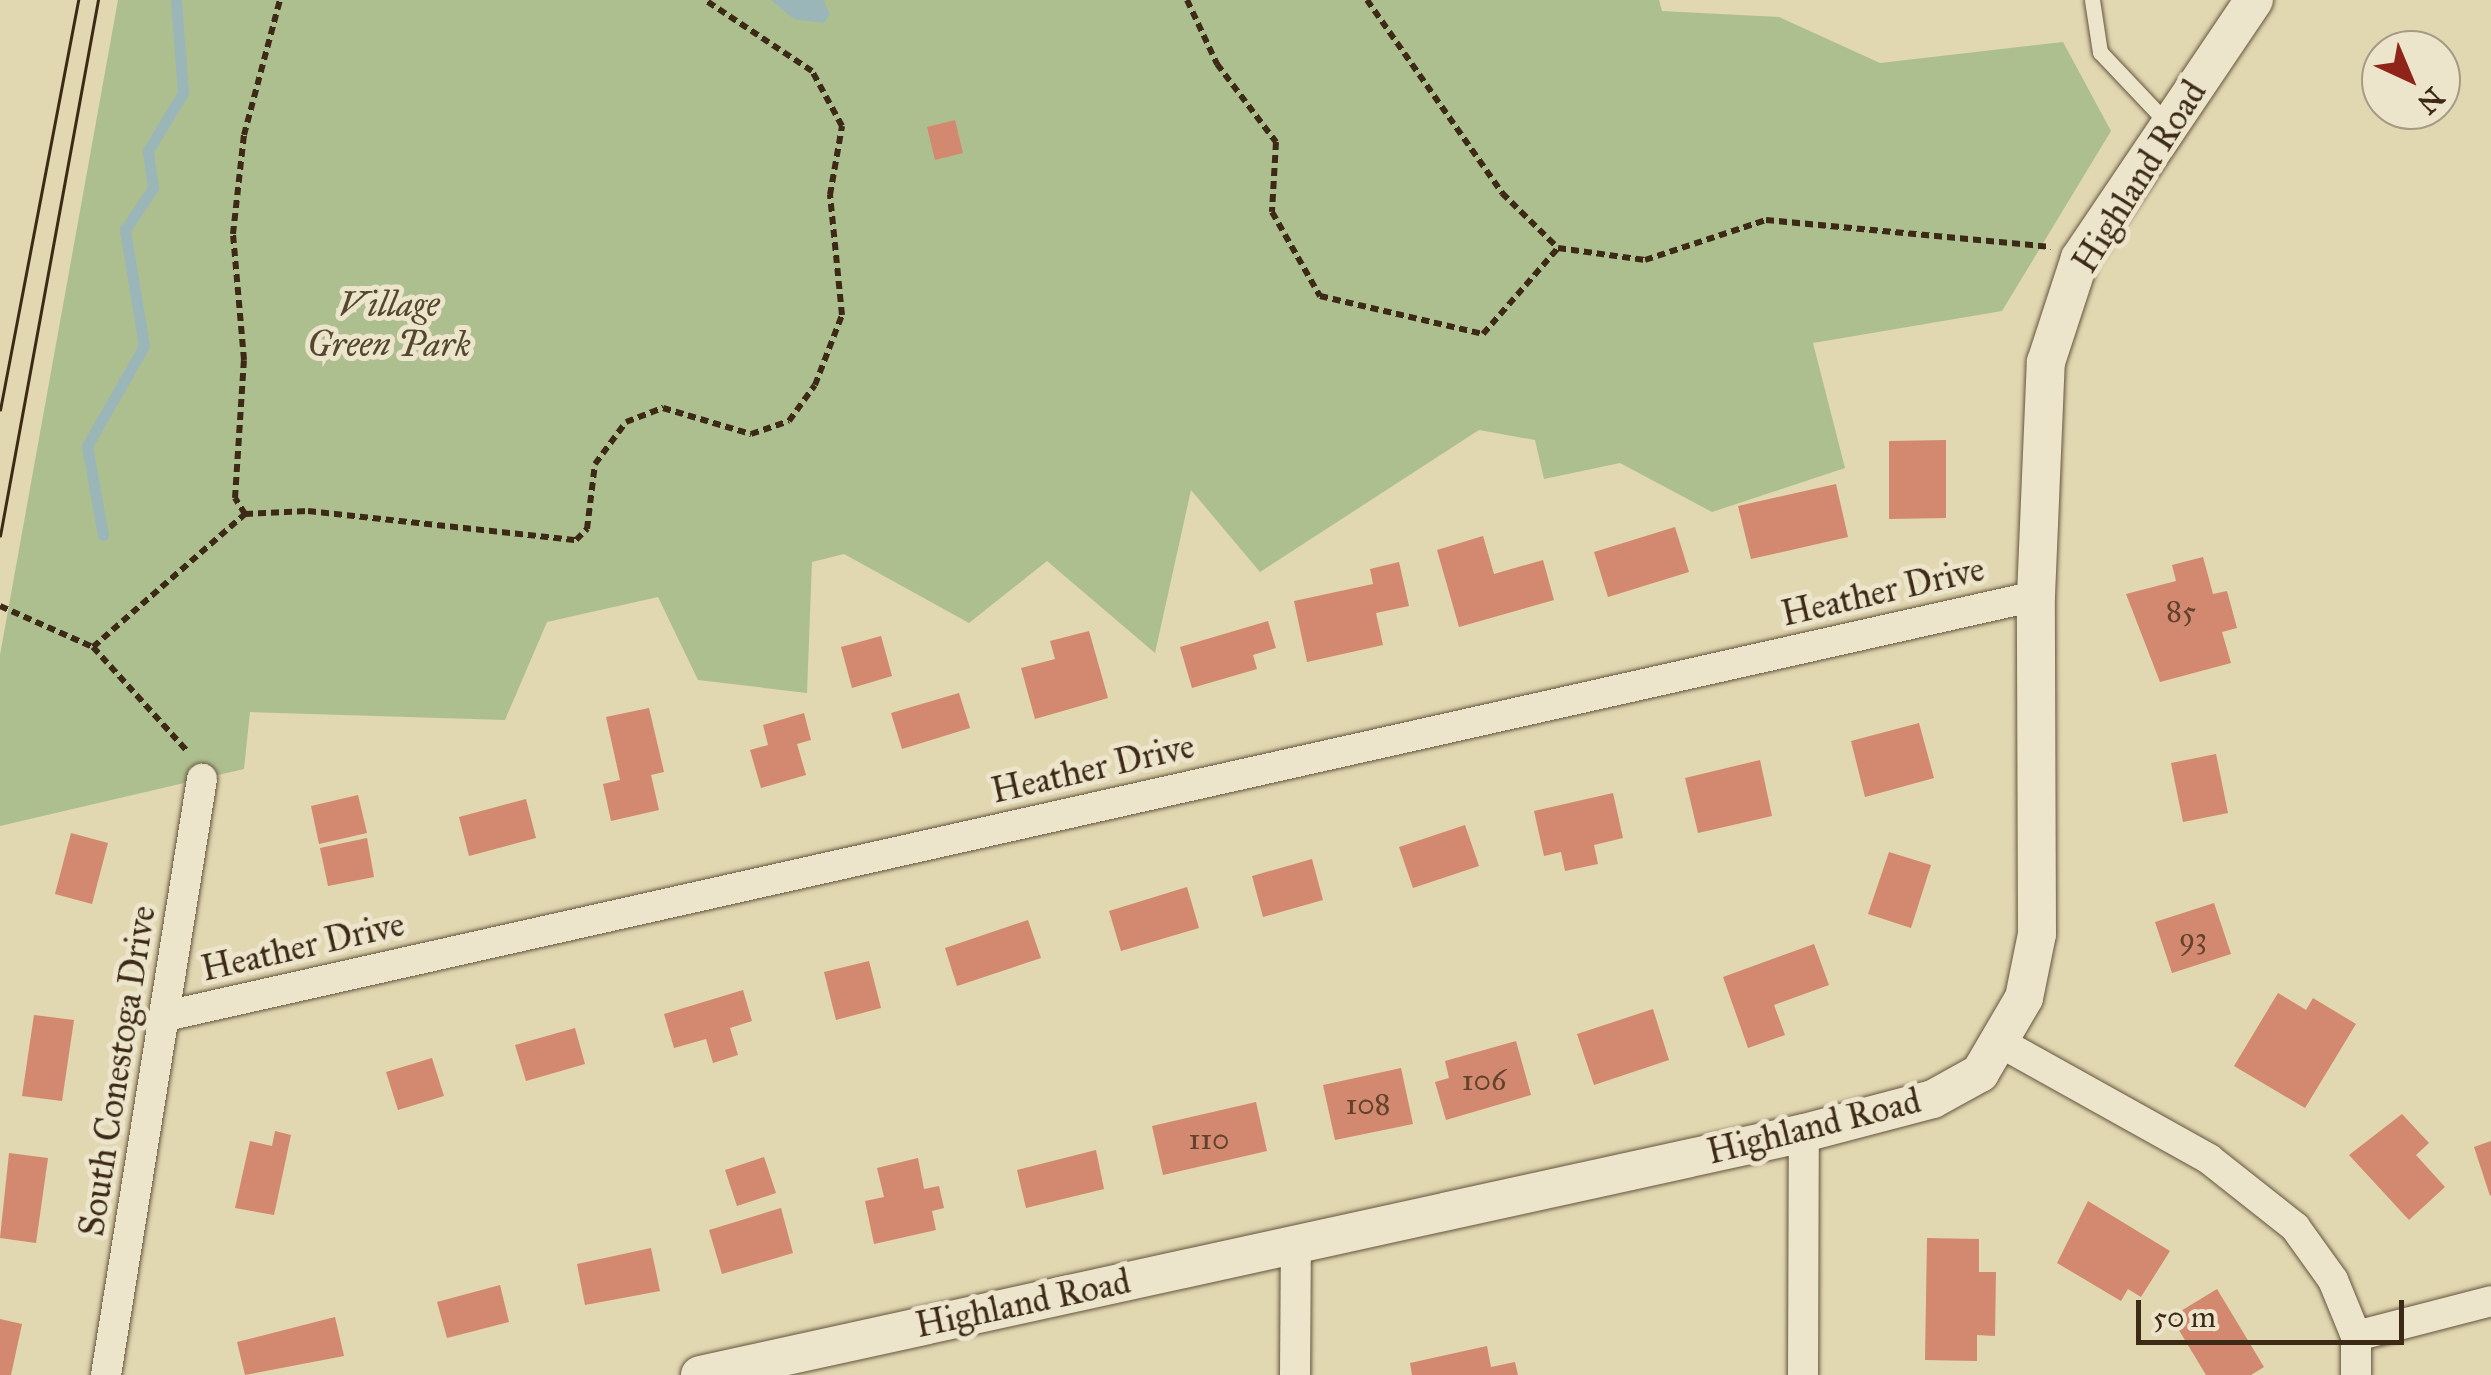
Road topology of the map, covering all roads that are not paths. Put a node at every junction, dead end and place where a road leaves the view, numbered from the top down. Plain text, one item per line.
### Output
1 (2092, 0) edge
2 (2254, 0) edge
3 (2170, 126) junction
4 (2036, 596) junction
5 (202, 779) road end
6 (166, 1016) junction
7 (2001, 1043) junction
8 (1804, 1133) junction
9 (1296, 1245) junction
10 (2491, 1301) edge
11 (2356, 1336) junction
12 (712, 1374) edge
13 (106, 1375) edge
14 (1295, 1375) edge
15 (1803, 1375) edge
16 (2356, 1375) edge

1 - 3 lane
2 - 3 street, Highland Road
3 - 4 street, Highland Road
4 - 6 street, Heather Drive
4 - 7 street, Highland Road
5 - 6 street, South Conestoga Drive
6 - 13 street, South Conestoga Drive
7 - 8 street, Highland Road
7 - 11 street
8 - 9 street, Highland Road
8 - 15 street
9 - 12 street, Highland Road
9 - 14 street
10 - 11 street
11 - 16 street

